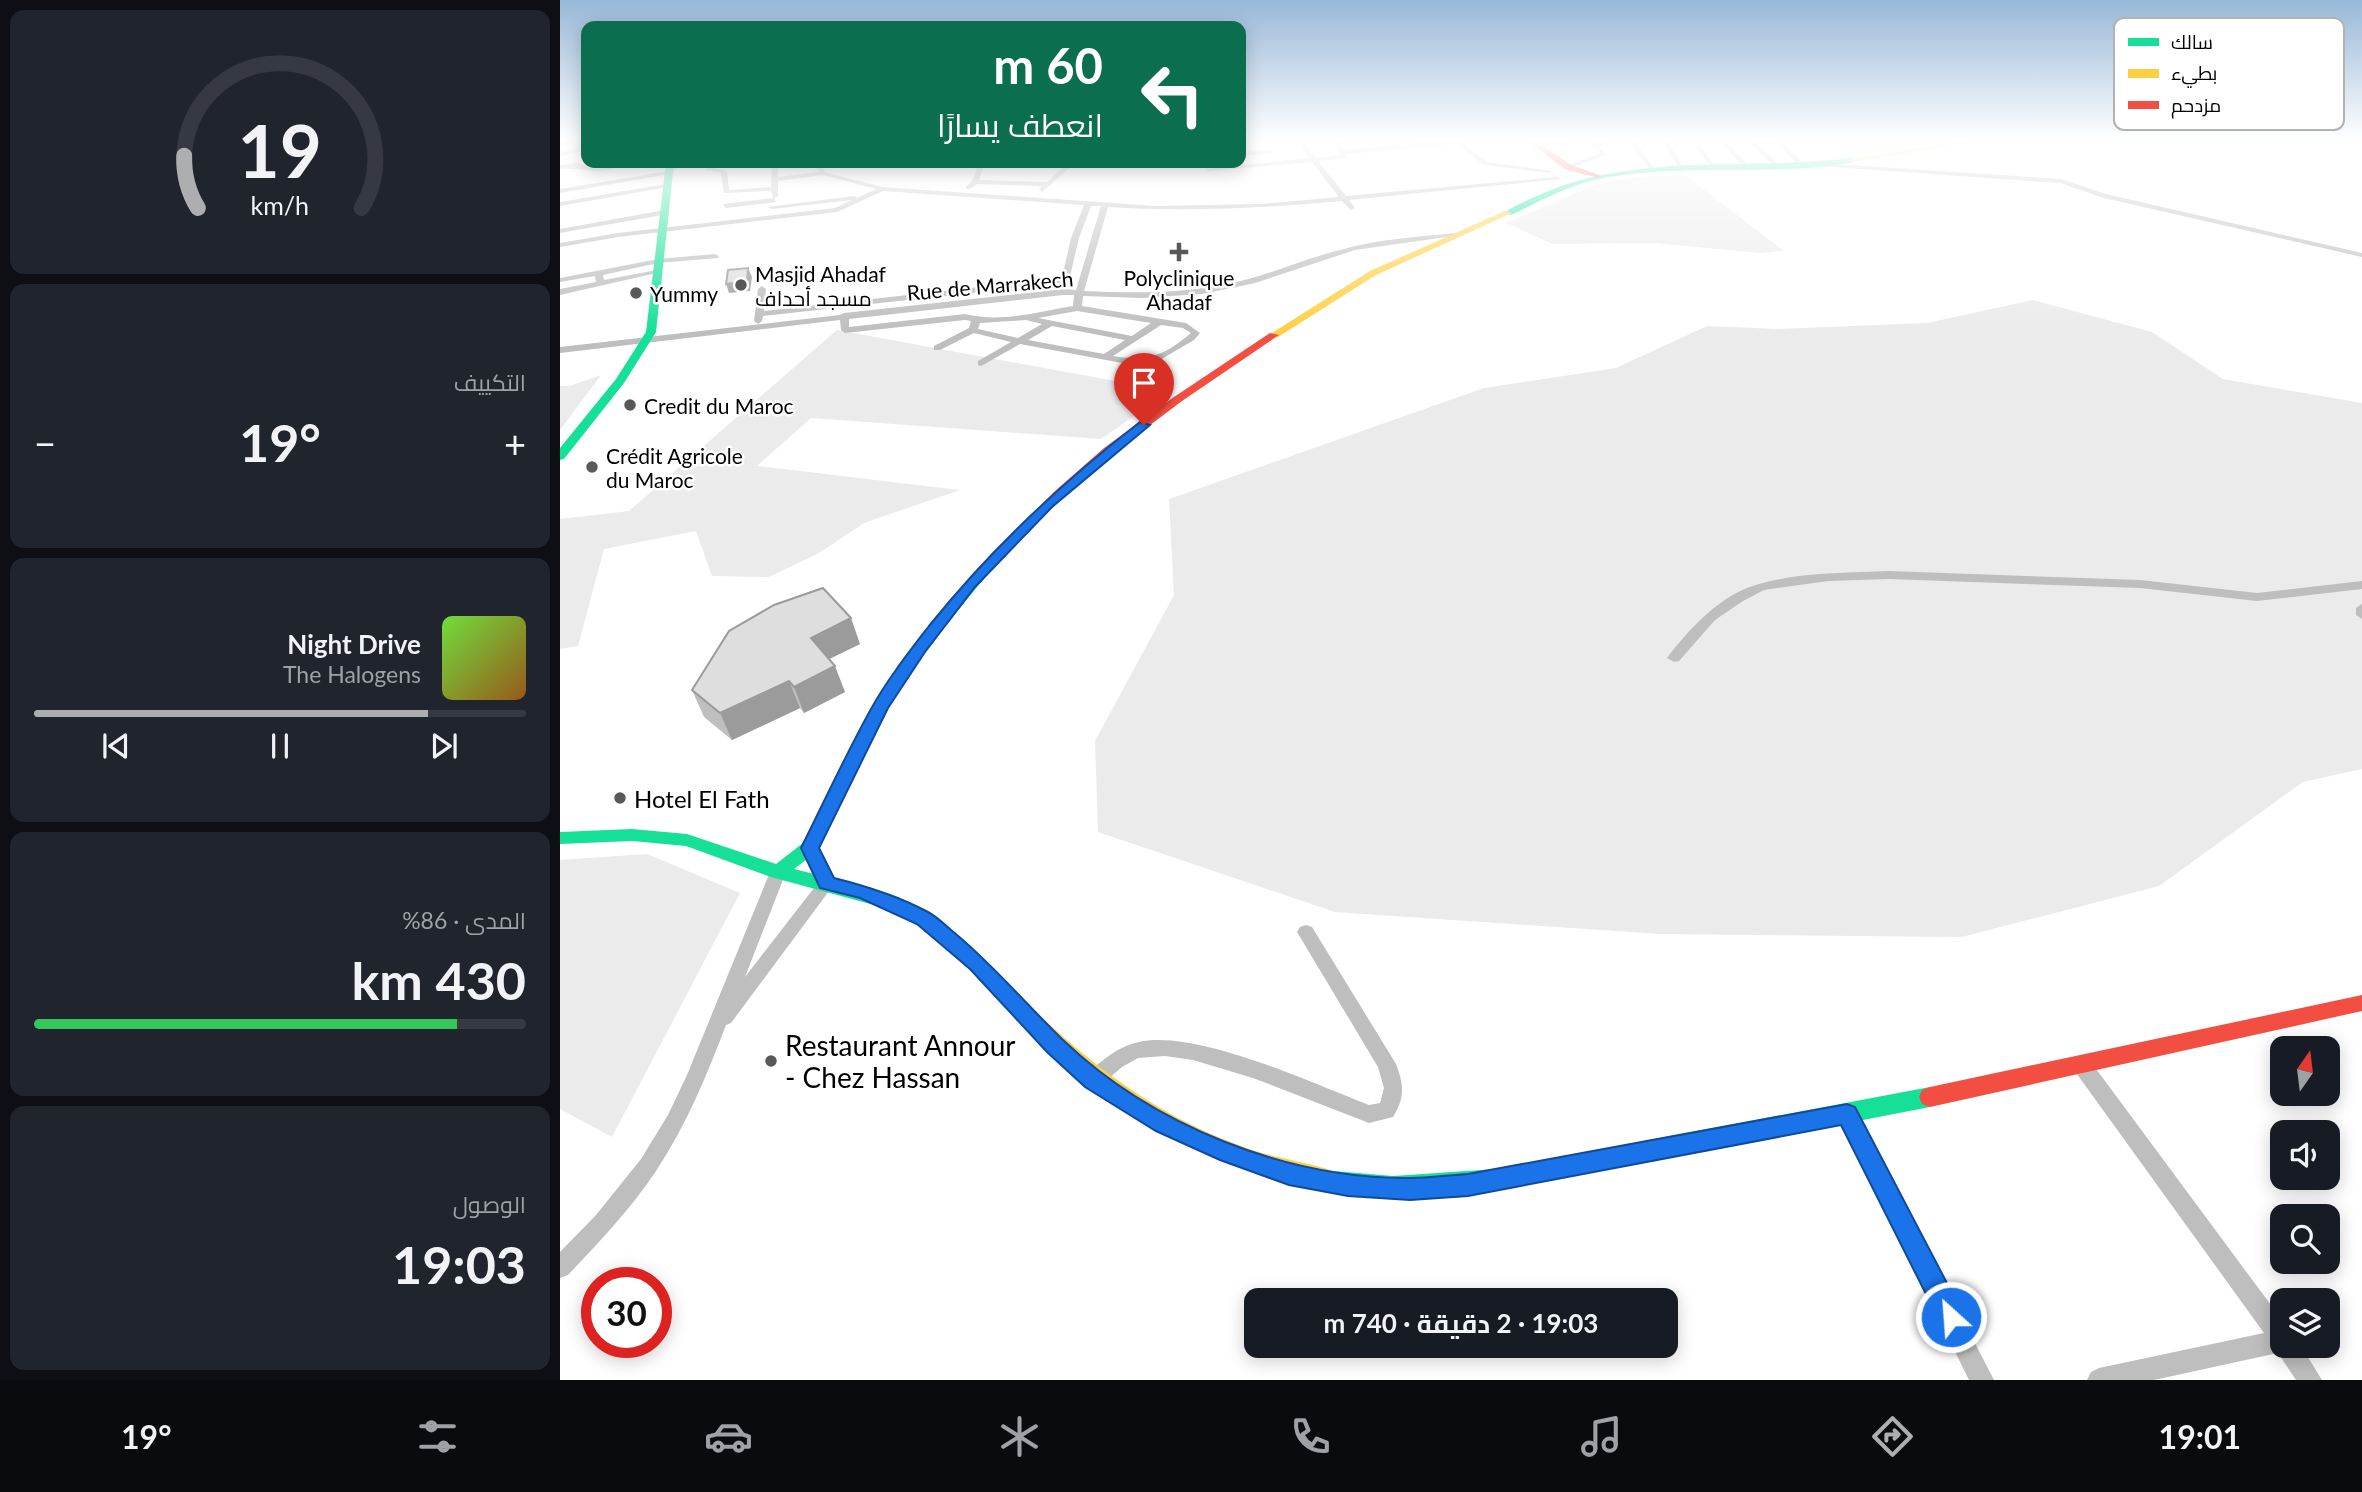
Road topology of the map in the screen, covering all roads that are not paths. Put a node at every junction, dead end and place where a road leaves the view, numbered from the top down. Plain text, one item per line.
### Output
1 (665, 203) edge
2 (780, 203) edge
3 (851, 203) edge
4 (1088, 203) edge
5 (1091, 203) edge
6 (1277, 203) edge
7 (1346, 203) edge
8 (1512, 203) edge
9 (2136, 203) edge
10 (773, 204) junction
11 (1105, 205) junction
12 (726, 206) dead end
13 (1351, 208) dead end
14 (664, 212) junction
15 (612, 213) dead end
16 (771, 218) junction
17 (567, 219) dead end
18 (618, 221) junction
19 (574, 229) junction
20 (560, 231) edge
21 (661, 231) junction
22 (1456, 235) junction
23 (583, 241) junction
24 (560, 245) edge
25 (715, 256) dead end
26 (2362, 256) edge
27 (658, 267) junction
28 (598, 273) junction
29 (560, 280) edge
30 (1066, 280) junction
31 (601, 284) junction
32 (762, 289) dead end
33 (562, 291) edge
34 (1063, 292) junction
35 (1079, 293) junction
36 (974, 302) junction
37 (560, 306) edge
38 (1077, 308) junction
39 (760, 314) junction
40 (844, 316) junction
41 (965, 317) junction
42 (1018, 317) junction
43 (1159, 322) junction
44 (1050, 323) junction
45 (974, 325) junction
46 (757, 326) junction
47 (1134, 339) junction
48 (648, 340) junction
49 (1019, 341) junction
50 (937, 348) dead end
51 (560, 350) edge
52 (1105, 357) junction
53 (981, 363) dead end
54 (560, 456) edge
55 (2362, 585) edge
56 (2362, 608) edge
57 (2362, 615) edge
58 (1674, 658) dead end
59 (560, 838) edge
60 (810, 848) junction
61 (778, 872) junction
62 (827, 883) junction
63 (1306, 932) dead end
64 (2362, 1003) edge
65 (712, 1033) junction
66 (2081, 1064) junction
67 (1093, 1080) junction
68 (1847, 1114) junction
69 (560, 1267) edge
70 (2270, 1324) edge
71 (2270, 1343) edge
72 (2295, 1358) edge
73 (1982, 1380) edge
74 (2099, 1380) edge
75 (2310, 1380) edge

1 - 14 street
2 - 10 street
3 - 16 street
4 - 30 street
5 - 11 street
6 - 11 street
7 - 13 street
8 - 22 street
9 - 26 street
10 - 12 street
10 - 16 street
11 - 35 street
14 - 18 street
14 - 21 street
15 - 18 street
16 - 21 street
17 - 19 street
18 - 19 street
19 - 20 street
19 - 23 street
21 - 23 street
21 - 27 street
22 - 35 street, Rue de Marrakech
22 - 60 street
23 - 24 street
25 - 27 street
27 - 28 street
27 - 31 street
27 - 48 street
28 - 29 street
28 - 31 street
30 - 34 street
30 - 39 street
31 - 33 street
32 - 39 street
33 - 37 street
34 - 35 street, Rue de Marrakech
34 - 36 street, Rue de Marrakech
35 - 38 street
36 - 40 street, Rue de Marrakech
36 - 41 street
38 - 42 street
38 - 43 street
38 - 44 street
39 - 46 street
40 - 41 street
40 - 46 street, Rue de Marrakech
41 - 45 street
42 - 44 street
42 - 45 street
43 - 47 street
43 - 52 street
44 - 47 street
44 - 49 street
45 - 49 street
45 - 50 street
46 - 48 street, Rue de Marrakech
47 - 52 street
48 - 51 street, Rue de Marrakech
48 - 54 street
49 - 52 street
49 - 53 street
55 - 58 street
56 - 57 street
59 - 61 street
60 - 61 street
60 - 62 street
61 - 62 street
61 - 65 street
62 - 65 street
62 - 67 street
63 - 67 street
64 - 66 street
65 - 69 street
66 - 68 street
66 - 70 street
67 - 68 street
68 - 73 street
71 - 74 street
72 - 75 street

